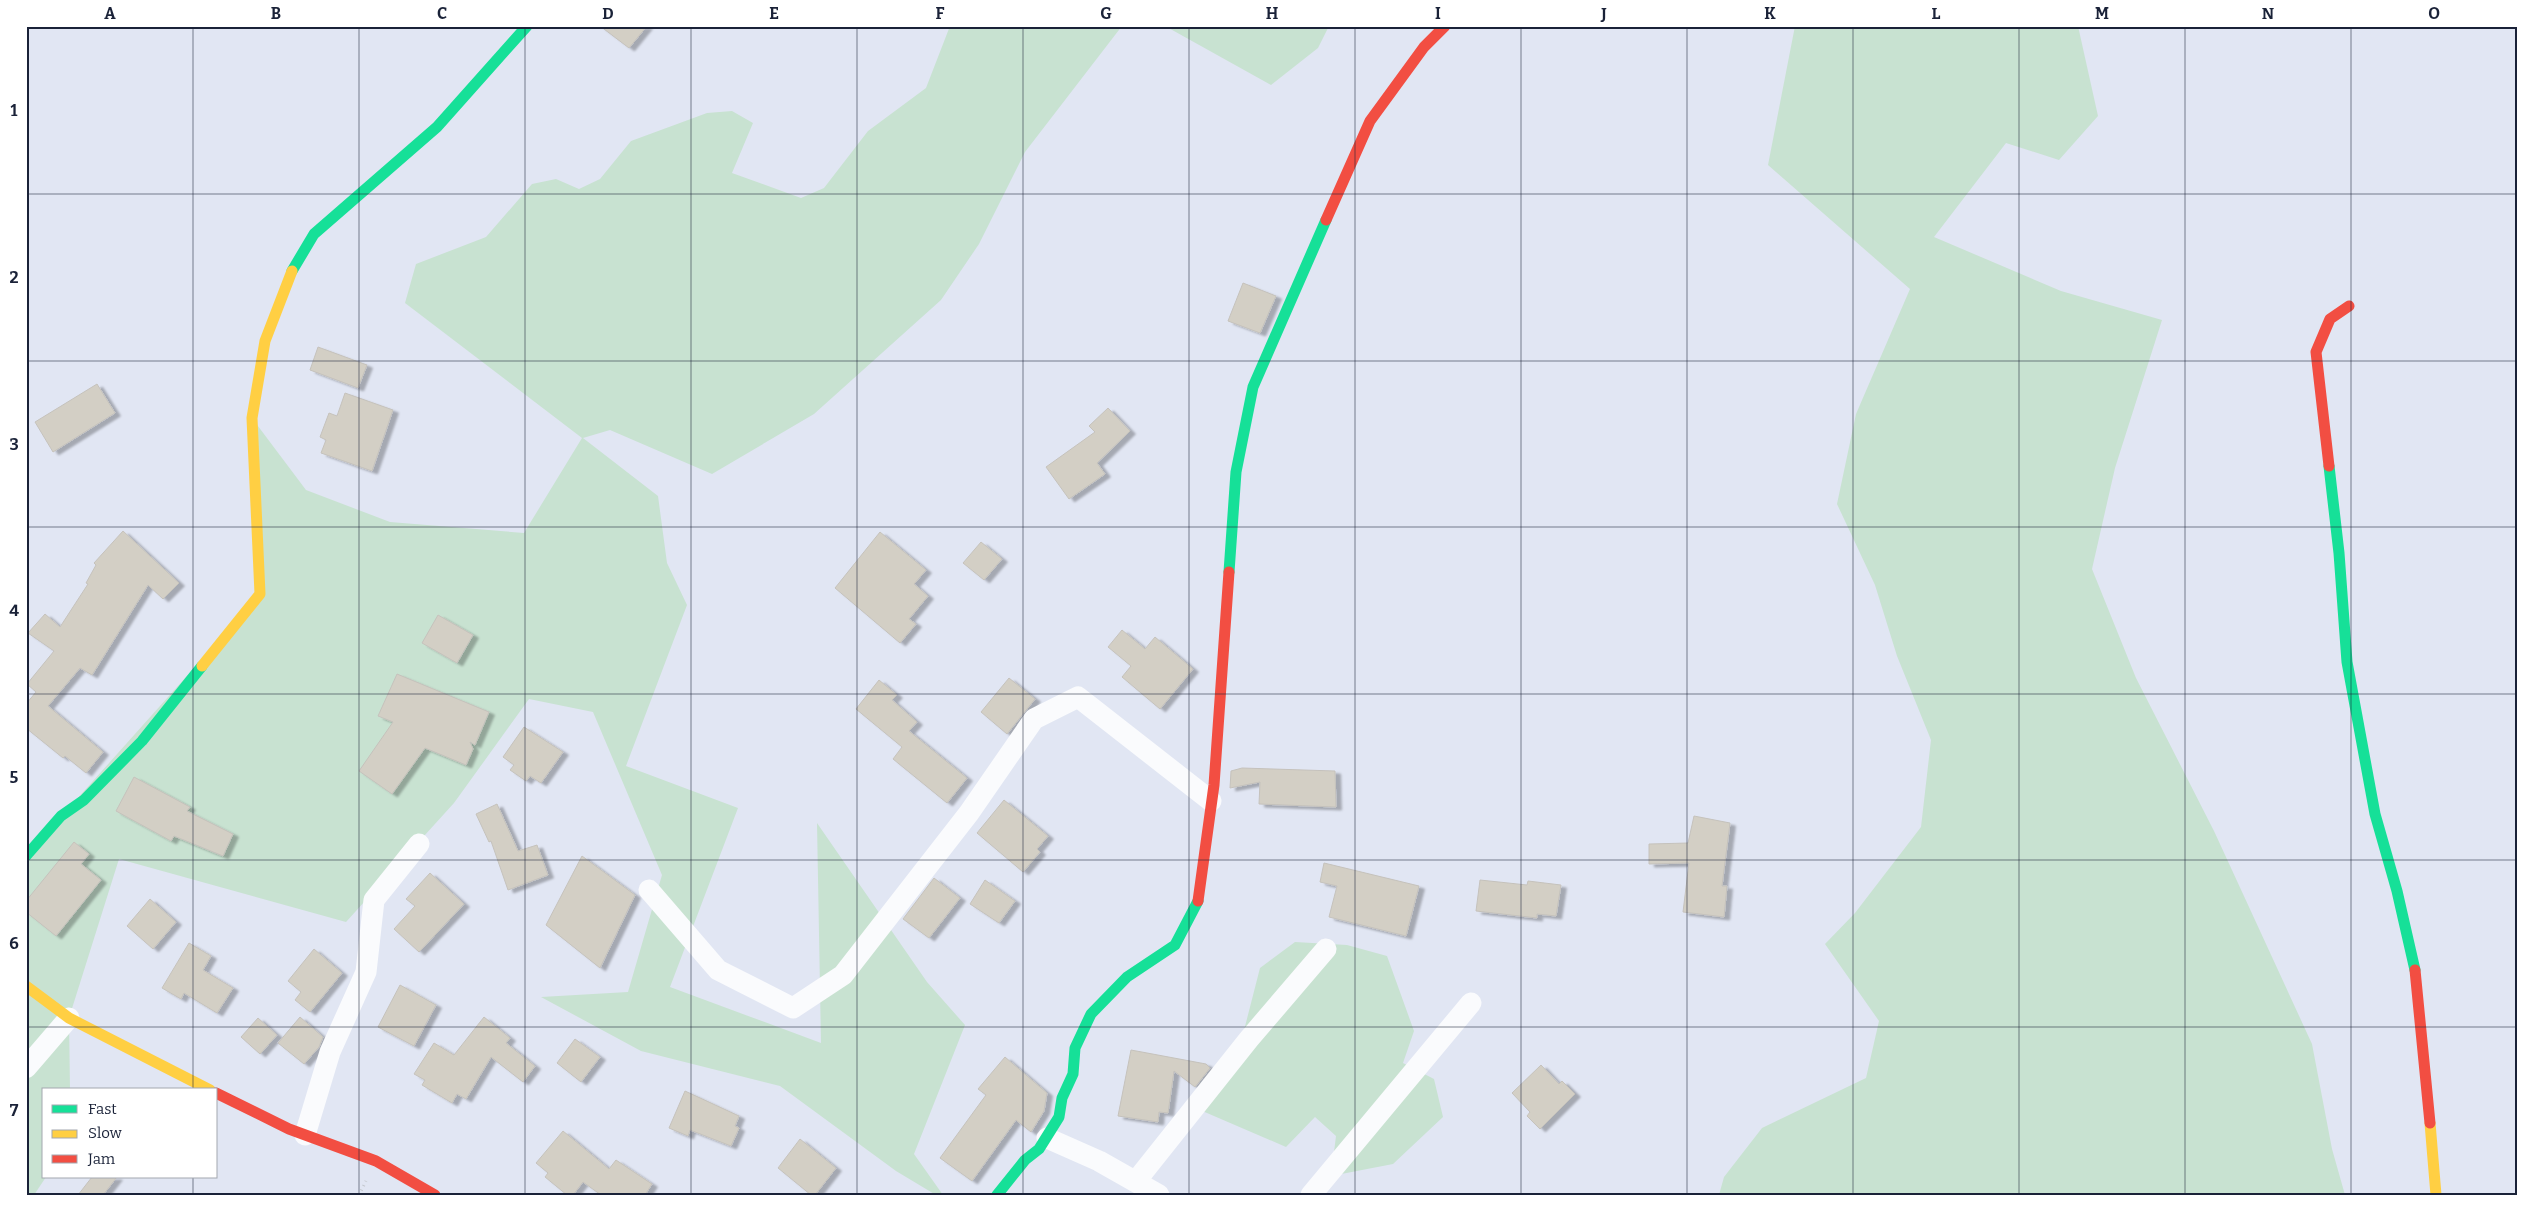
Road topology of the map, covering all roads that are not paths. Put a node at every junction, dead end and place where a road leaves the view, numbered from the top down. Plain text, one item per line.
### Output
1 (527, 26) edge
2 (1444, 26) edge
3 (2349, 306) dead end
4 (1211, 801) junction
5 (419, 844) dead end
6 (26, 856) edge
7 (650, 890) dead end
8 (1326, 949) dead end
9 (26, 986) edge
10 (1471, 1002) dead end
11 (69, 1018) junction
12 (26, 1068) edge
13 (206, 1088) edge
14 (218, 1094) edge
15 (305, 1135) junction
16 (1047, 1138) junction
17 (1136, 1181) junction
18 (435, 1195) edge
19 (997, 1195) edge
20 (1159, 1195) edge
21 (1311, 1195) edge
22 (2436, 1195) edge

1 - 6 street
2 - 4 street
3 - 22 street
4 - 7 street
4 - 16 street
5 - 15 street
8 - 17 street
9 - 11 street
10 - 21 street
11 - 12 street
11 - 13 street
14 - 15 street
15 - 18 street
16 - 17 street
16 - 19 street
17 - 20 street

